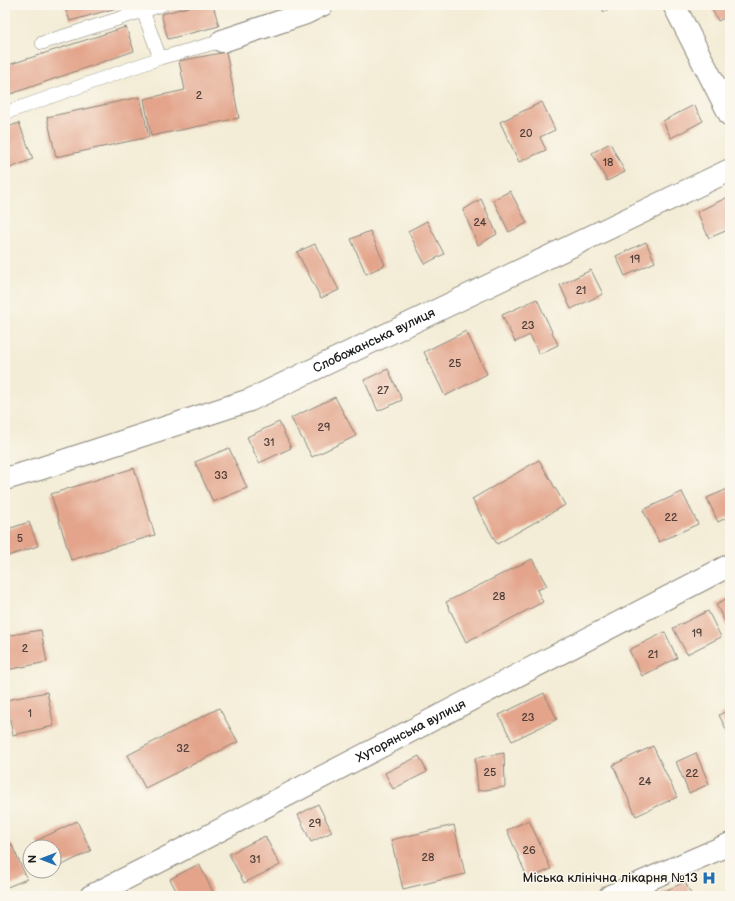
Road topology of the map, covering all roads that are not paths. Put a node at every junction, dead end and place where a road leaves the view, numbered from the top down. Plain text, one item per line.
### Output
1 (162, 5) edge
2 (322, 5) edge
3 (674, 5) edge
4 (143, 11) junction
5 (222, 42) joint
6 (42, 43) dead end
7 (160, 58) junction
8 (5, 113) edge
9 (730, 115) edge
10 (730, 170) edge
11 (5, 479) edge
12 (730, 565) edge
13 (730, 844) edge
14 (91, 896) edge
15 (610, 896) edge

1 - 4 lane
2 - 5 street
3 - 9 street
4 - 6 lane
4 - 7 lane
5 - 7 lane
7 - 8 lane
10 - 11 street, Слобожанська вулиця
12 - 14 street, Хуторянська вулиця
13 - 15 street

